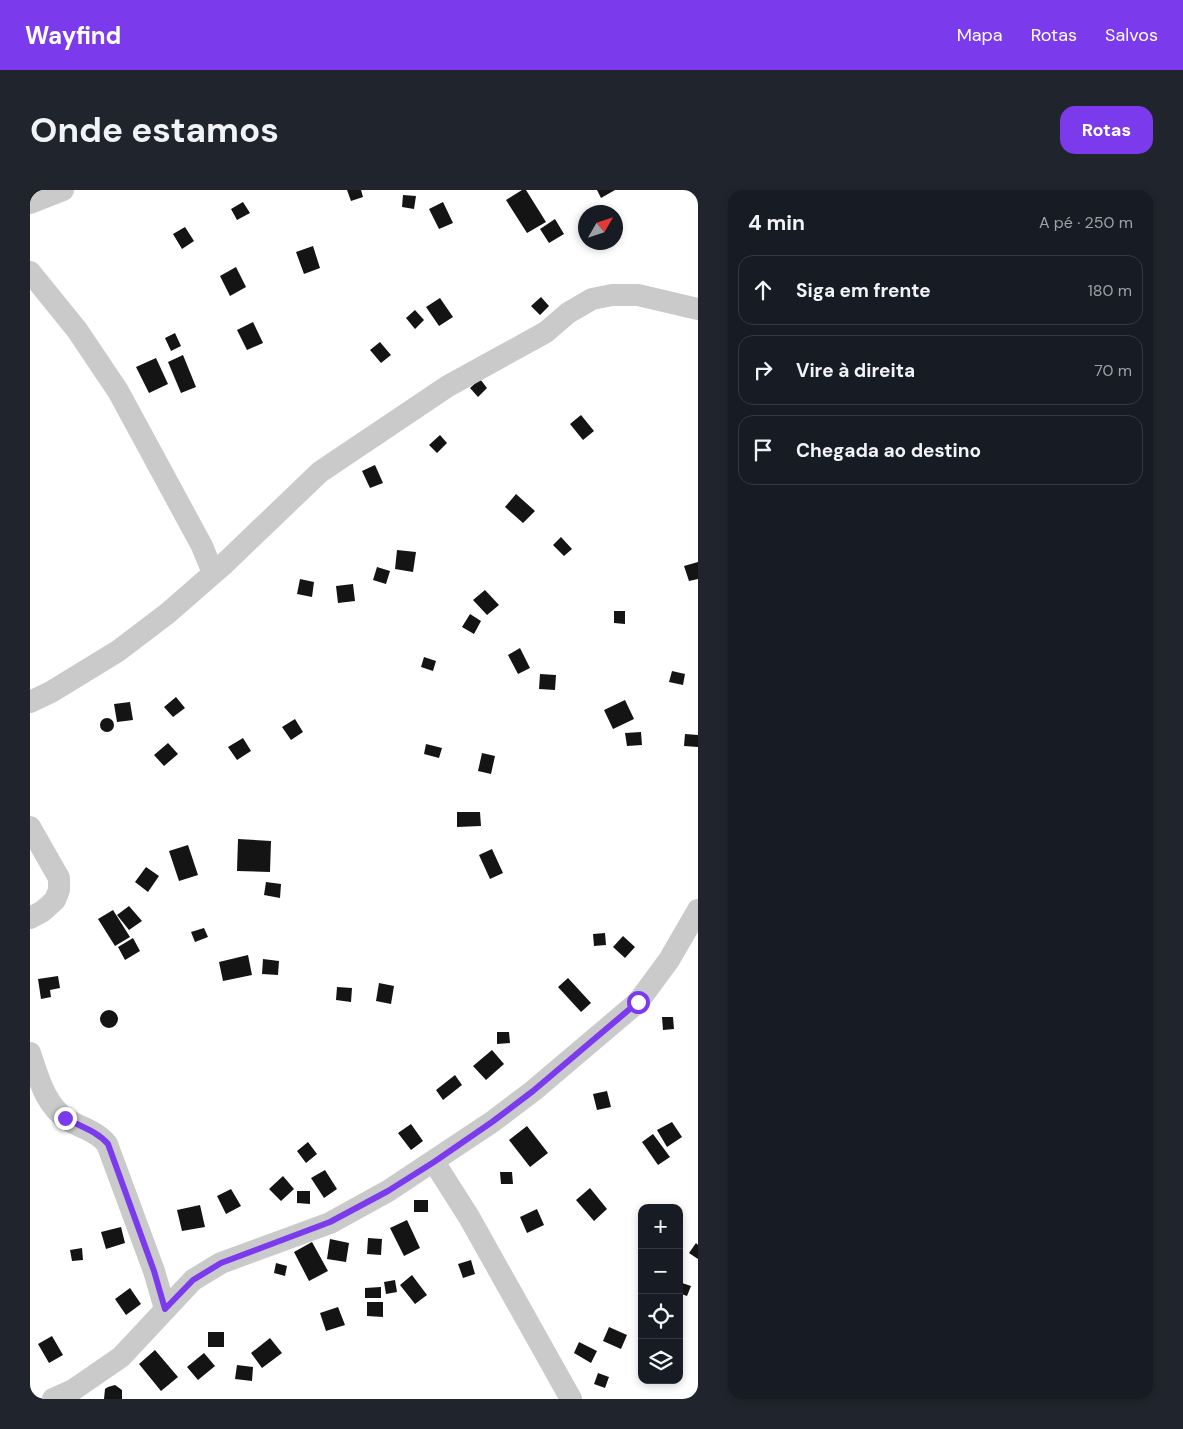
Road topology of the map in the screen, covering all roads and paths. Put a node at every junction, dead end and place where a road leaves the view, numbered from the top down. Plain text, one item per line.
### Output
1 (63, 190) edge
2 (30, 203) edge
3 (30, 272) edge
4 (698, 309) edge
5 (213, 573) junction
6 (30, 702) edge
7 (30, 827) edge
8 (698, 910) edge
9 (30, 918) edge
10 (30, 1052) edge
11 (434, 1162) junction
12 (165, 1309) junction
13 (54, 1399) edge
14 (570, 1399) edge

1 - 2 street
3 - 5 street
4 - 5 street
5 - 6 street
7 - 9 street
8 - 11 street
10 - 12 street
11 - 12 street
11 - 14 street
12 - 13 street

